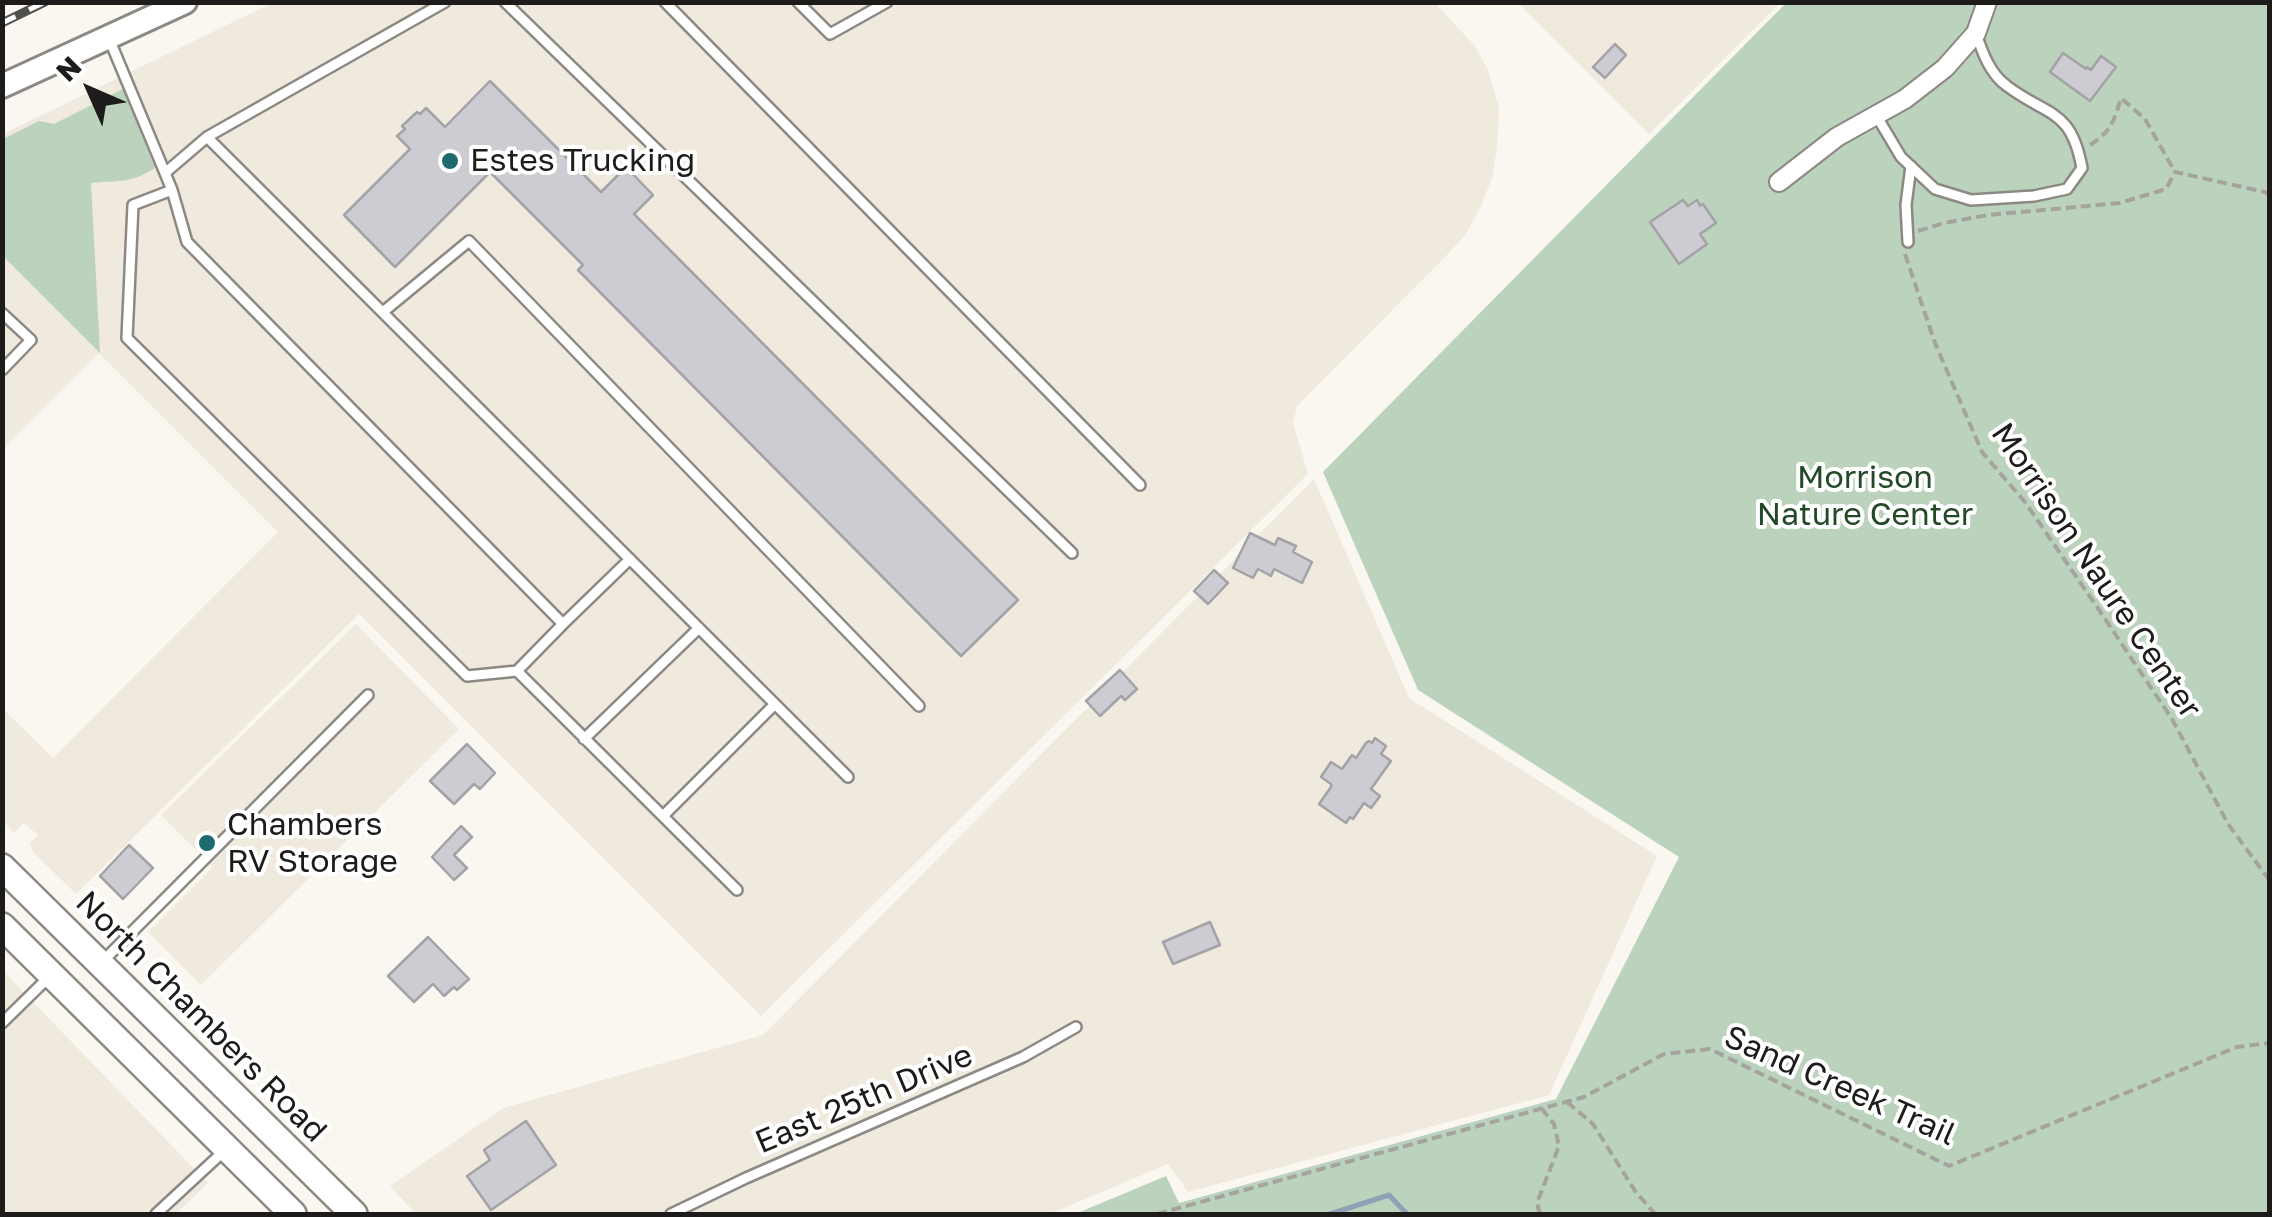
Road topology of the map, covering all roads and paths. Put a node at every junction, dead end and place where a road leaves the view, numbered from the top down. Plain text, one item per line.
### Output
1 (185, 2) edge
2 (445, 2) edge
3 (505, 2) edge
4 (665, 2) edge
5 (798, 2) edge
6 (887, 2) edge
7 (1987, 2) edge
8 (1976, 33) junction
9 (108, 38) junction
10 (2, 86) edge
11 (1876, 116) junction
12 (207, 136) junction
13 (2078, 147) junction
14 (1911, 166) junction
15 (2176, 172) junction
16 (165, 173) junction
17 (1779, 182) dead end
18 (172, 190) junction
19 (2270, 195) edge
20 (1908, 242) junction
21 (383, 312) junction
22 (2, 313) edge
23 (2, 370) edge
24 (1140, 484) dead end
25 (1072, 553) dead end
26 (630, 559) junction
27 (563, 624) junction
28 (699, 628) junction
29 (516, 671) junction
30 (368, 695) dead end
31 (775, 704) junction
32 (919, 706) dead end
33 (584, 739) junction
34 (848, 777) dead end
35 (664, 816) junction
36 (2, 867) edge
37 (2270, 881) edge
38 (736, 890) dead end
39 (2, 926) edge
40 (101, 963) junction
41 (52, 974) junction
42 (2, 1023) edge
43 (1076, 1027) dead end
44 (2270, 1043) edge
45 (1567, 1102) junction
46 (1542, 1109) junction
47 (226, 1148) junction
48 (156, 1214) edge
49 (293, 1214) edge
50 (354, 1214) edge
51 (671, 1214) edge
52 (1157, 1214) edge
53 (1540, 1214) edge
54 (1655, 1214) edge

1 - 9 street
2 - 12 lane
3 - 25 lane
4 - 24 lane
5 - 6 lane
7 - 8 street
8 - 11 street
8 - 13 lane
9 - 10 street
9 - 16 lane
11 - 14 lane
11 - 17 street
12 - 16 lane
12 - 21 lane
13 - 14 lane
13 - 15 path
14 - 20 lane
15 - 19 path
15 - 20 path
16 - 18 lane
18 - 27 lane
18 - 29 lane
20 - 37 path, Morrison Naure Center
21 - 26 lane
21 - 32 lane
22 - 23 lane
26 - 27 lane
26 - 28 lane
27 - 29 lane
28 - 31 lane
28 - 33 lane
29 - 33 lane
30 - 40 lane
31 - 34 lane
31 - 35 lane
33 - 35 lane
35 - 38 lane
36 - 40 main road, North Chambers Road
39 - 41 main road
40 - 50 main road, North Chambers Road
41 - 42 lane
41 - 47 main road
43 - 51 lane, East 25th Drive
44 - 45 path, Sand Creek Trail
45 - 46 path, Sand Creek Trail
45 - 54 path
46 - 52 path, Sand Creek Trail
46 - 53 path
47 - 48 lane
47 - 49 main road

